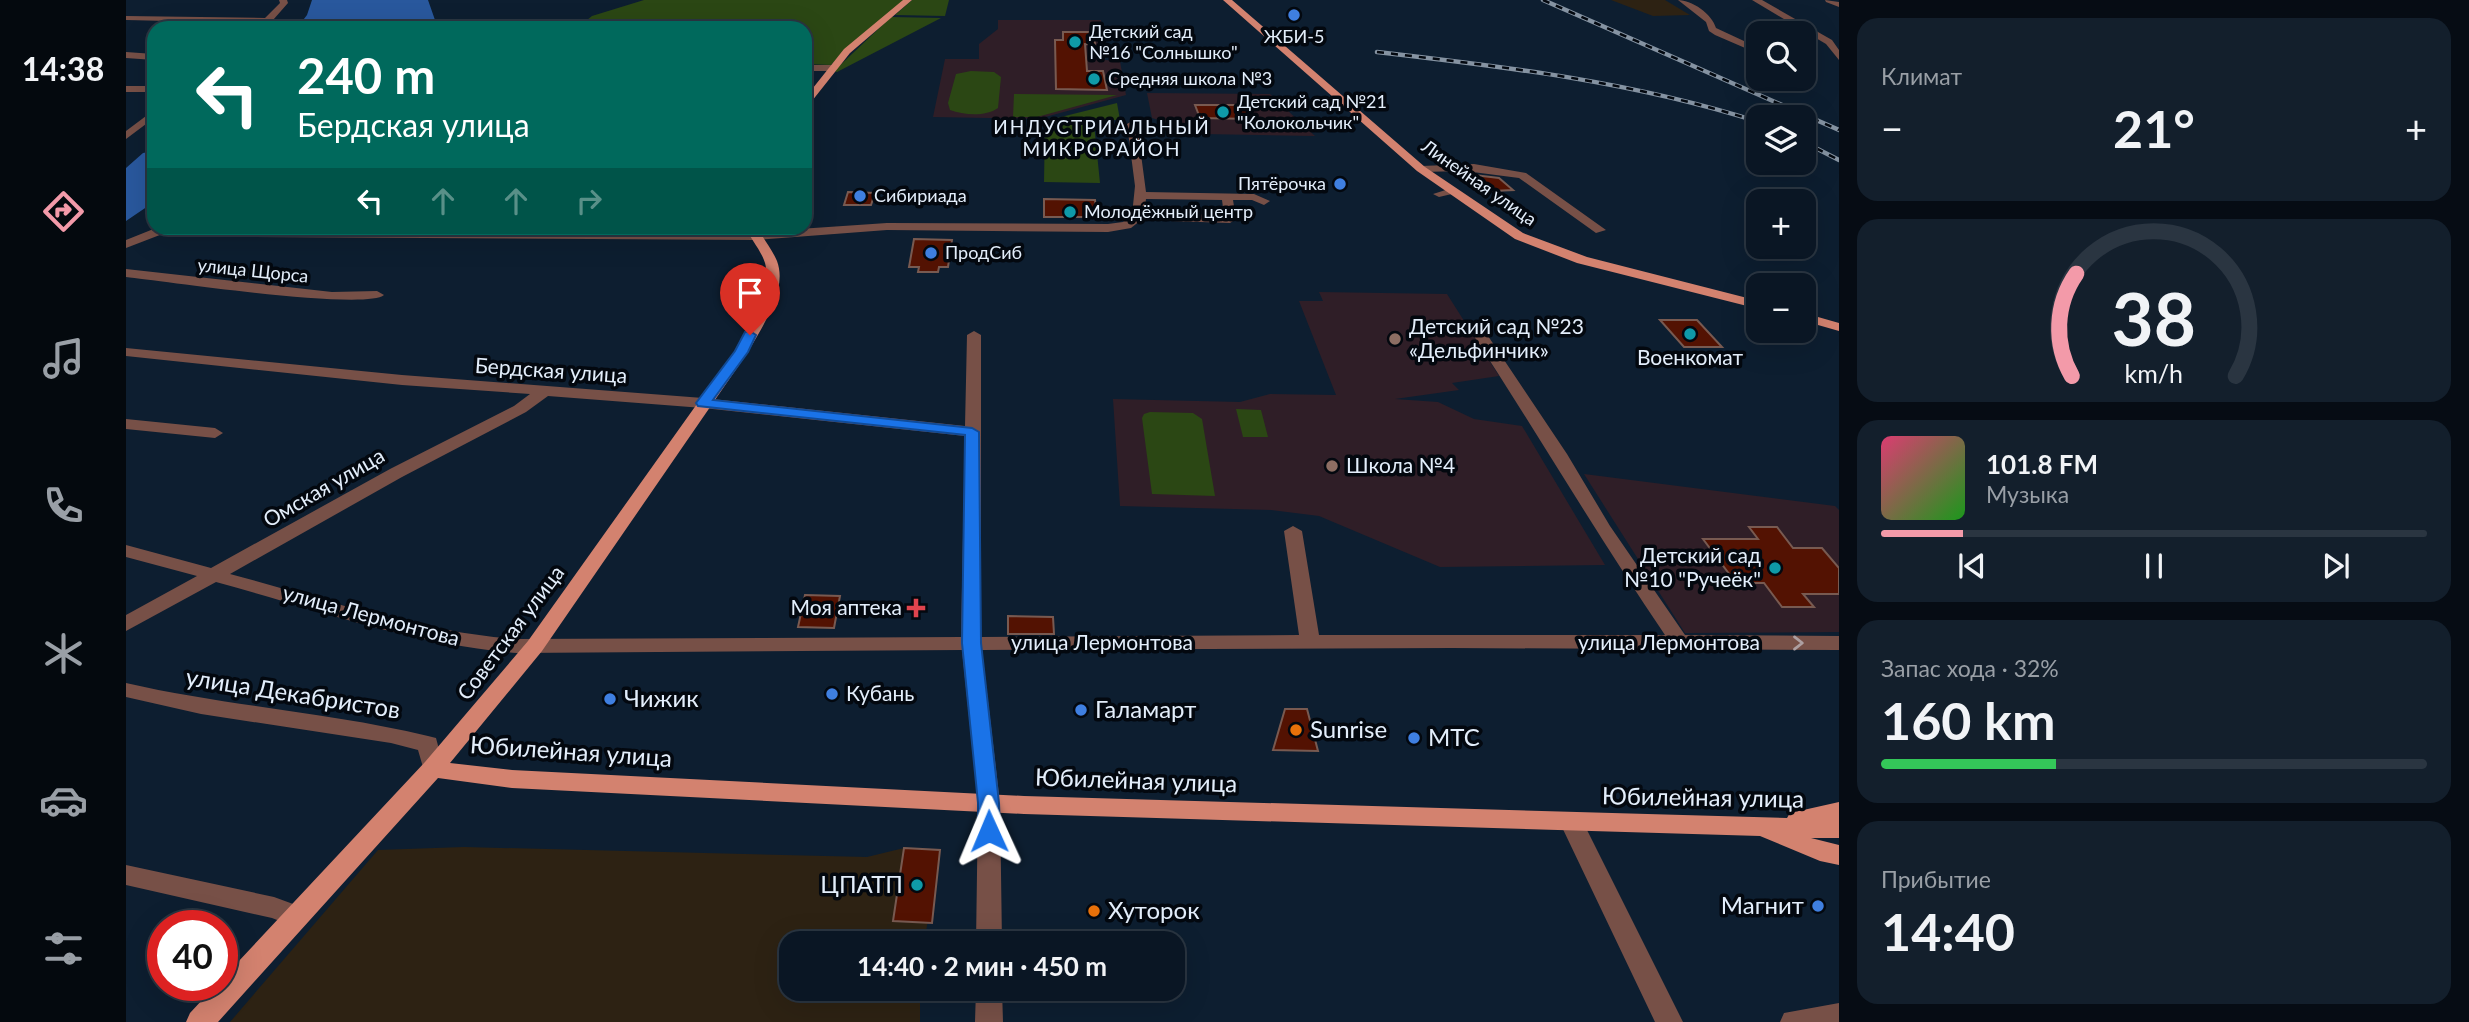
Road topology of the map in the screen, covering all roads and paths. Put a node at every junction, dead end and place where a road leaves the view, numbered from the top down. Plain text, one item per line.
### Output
1 (283, 0) edge
2 (908, 0) edge
3 (1227, 0) edge
4 (1682, 0) edge
5 (1756, 0) edge
6 (1829, 0) edge
7 (1839, 5) edge
8 (126, 18) edge
9 (196, 21) edge
10 (268, 21) edge
11 (1834, 42) edge
12 (1746, 45) edge
13 (126, 55) edge
14 (147, 56) edge
15 (1839, 57) edge
16 (812, 68) edge
17 (832, 68) junction
18 (126, 89) edge
19 (147, 89) edge
20 (812, 95) edge
21 (147, 118) edge
22 (126, 123) edge
23 (139, 124) junction
24 (1132, 124) dead end
25 (126, 136) edge
26 (1463, 167) junction
27 (1422, 169) junction
28 (1527, 169) dead end
29 (1452, 191) junction
30 (1439, 194) dead end
31 (1139, 195) junction
32 (1227, 197) junction
33 (1264, 201) dead end
34 (1138, 216) junction
35 (812, 229) edge
36 (1600, 229) dead end
37 (147, 235) edge
38 (756, 235) edge
39 (126, 244) edge
40 (126, 273) edge
41 (377, 295) dead end
42 (1746, 302) edge
43 (1816, 320) edge
44 (1839, 327) edge
45 (1477, 330) dead end
46 (974, 335) dead end
47 (126, 352) edge
48 (543, 392) junction
49 (703, 403) junction
50 (126, 424) edge
51 (972, 432) junction
52 (215, 433) dead end
53 (1293, 531) dead end
54 (126, 551) edge
55 (216, 575) junction
56 (126, 624) edge
57 (1310, 642) junction
58 (971, 643) junction
59 (1681, 643) junction
60 (1839, 643) edge
61 (535, 646) junction
62 (126, 690) edge
63 (433, 768) junction
64 (989, 803) junction
65 (1839, 811) edge
66 (1572, 823) junction
67 (1757, 827) junction
68 (1839, 830) edge
69 (1839, 855) edge
70 (126, 875) edge
71 (295, 916) junction
72 (989, 931) edge
73 (989, 1001) edge
74 (1839, 1016) edge
75 (200, 1022) edge
76 (989, 1022) edge
77 (1669, 1022) edge
78 (1794, 1022) edge

1 - 10 street
2 - 17 main road
3 - 27 main road, Линейная улица
4 - 12 street
5 - 11 street
6 - 7 street
8 - 9 street
11 - 15 street
13 - 14 street
16 - 17 street
17 - 20 main road
18 - 19 street
21 - 23 street
22 - 23 street
23 - 25 street
24 - 31 street
26 - 27 street
26 - 28 street
26 - 36 street
27 - 29 main road, Линейная улица
29 - 30 street
29 - 42 main road, Линейная улица
31 - 32 street
31 - 34 street
32 - 33 street
32 - 34 street
34 - 35 street
37 - 39 street
38 - 49 main road, Советская улица
40 - 41 street, улица Щорса
43 - 44 main road
45 - 59 street
46 - 51 street
47 - 48 street, Бердская улица
48 - 49 street, Бердская улица
48 - 55 street, Омская улица
49 - 51 street, Бердская улица
49 - 61 main road, Советская улица
50 - 52 street
51 - 58 street
53 - 57 street
54 - 55 street, улица Лермонтова
55 - 56 street, Омская улица
55 - 61 street, улица Лермонтова
57 - 58 street, улица Лермонтова
57 - 59 street, улица Лермонтова
58 - 61 street, улица Лермонтова
58 - 64 street
59 -> 60 street, улица Лермонтова
61 - 63 main road, Советская улица
62 - 63 street, улица Декабристов
63 - 64 main road, Юбилейная улица
63 - 71 main road, Советская улица
64 - 66 main road, Юбилейная улица
64 - 72 street
65 - 67 main road
66 - 67 main road, Юбилейная улица
66 - 77 street
67 - 68 main road, Юбилейная улица
67 - 69 main road
70 - 71 street
71 - 75 main road, Советская улица
73 - 76 street
74 - 78 street

